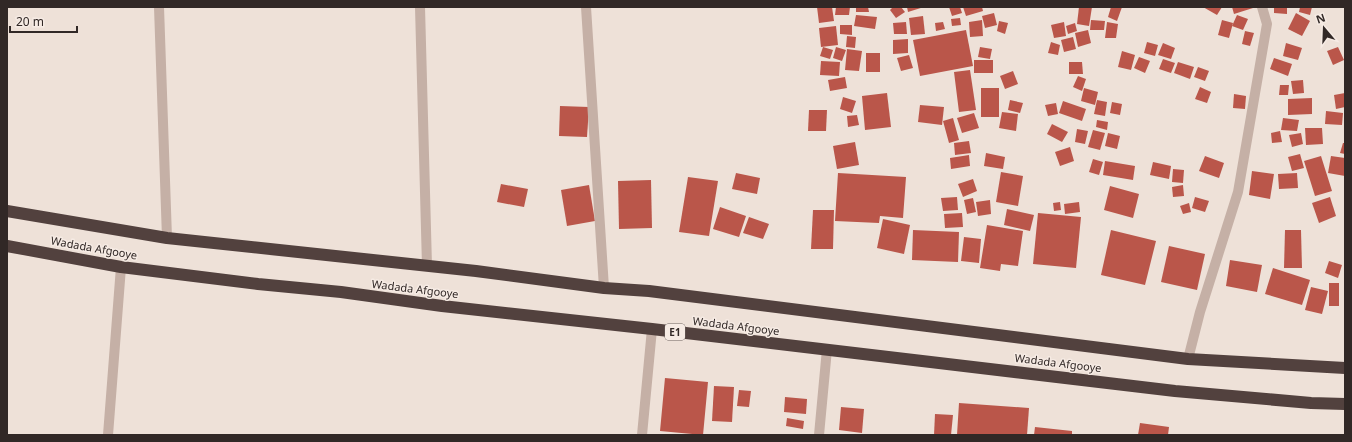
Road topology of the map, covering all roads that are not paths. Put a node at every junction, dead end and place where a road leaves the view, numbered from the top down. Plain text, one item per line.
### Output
1 (159, 7) edge
2 (420, 7) edge
3 (586, 7) edge
4 (1262, 7) edge
5 (7, 211) edge
6 (166, 238) junction
7 (7, 246) edge
8 (428, 266) junction
9 (121, 267) junction
10 (604, 288) junction
11 (652, 329) junction
12 (827, 349) junction
13 (1188, 359) junction
14 (1345, 368) edge
15 (1345, 404) edge
16 (108, 435) edge
17 (642, 435) edge
18 (819, 435) edge

1 - 6 street
2 - 8 street
3 - 10 street
4 - 13 street
5 - 6 highway, Wadada Afgooye
6 - 8 highway, Wadada Afgooye
7 - 9 highway, Wadada Afgooye / E1
8 - 10 highway, Wadada Afgooye
9 - 11 highway, Wadada Afgooye / E1
9 - 16 street
10 - 13 highway, Wadada Afgooye
11 - 12 highway, Wadada Afgooye / E1
11 - 17 street
12 - 15 highway, Wadada Afgooye / E1
12 - 18 street
13 - 14 highway, Wadada Afgooye

